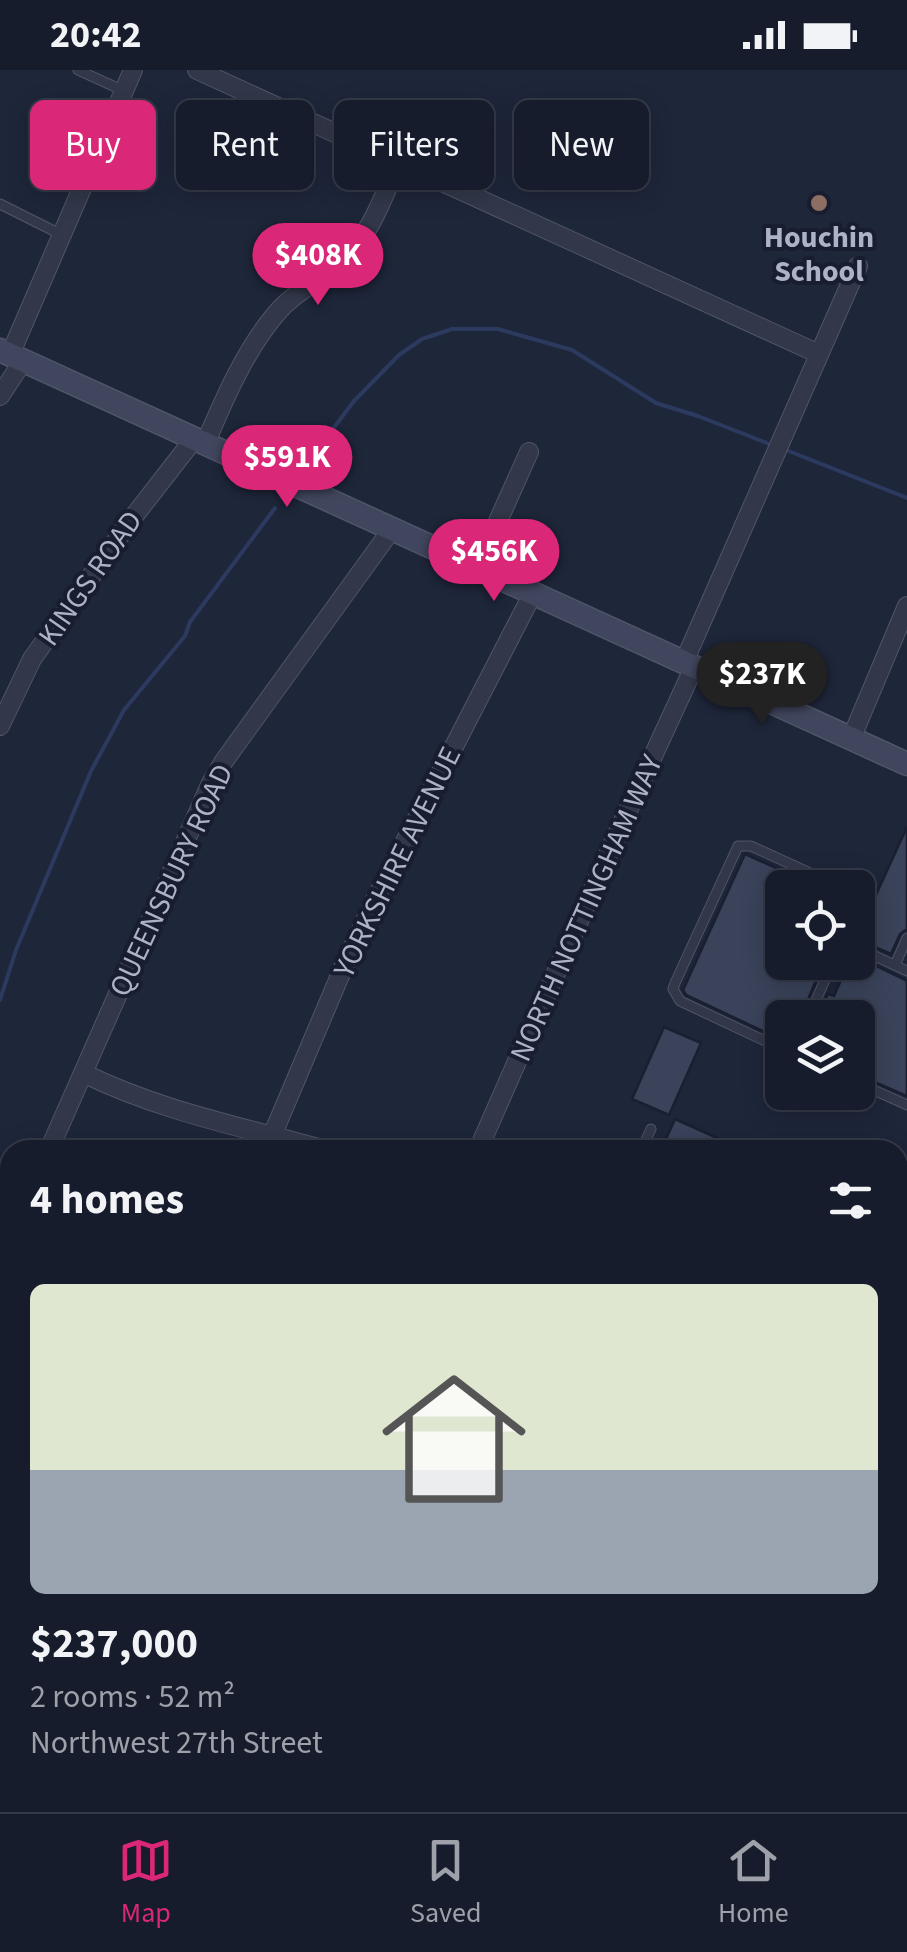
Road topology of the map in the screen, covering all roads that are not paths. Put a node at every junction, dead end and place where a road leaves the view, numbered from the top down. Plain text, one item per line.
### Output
1 (78, 70) edge
2 (133, 70) edge
3 (197, 70) edge
4 (124, 91) junction
5 (334, 133) edge
6 (385, 190) edge
7 (459, 190) edge
8 (0, 204) edge
9 (62, 235) junction
10 (858, 266) dead end
11 (819, 354) junction
12 (11, 355) edge
13 (0, 396) edge
14 (199, 441) junction
15 (528, 452) dead end
16 (392, 529) junction
17 (478, 568) junction
18 (533, 593) junction
19 (907, 606) edge
20 (689, 665) junction
21 (0, 726) edge
22 (850, 739) junction
23 (907, 764) edge
24 (804, 870) edge
25 (907, 938) edge
26 (875, 956) edge
27 (895, 965) junction
28 (907, 971) edge
29 (765, 1041) edge
30 (83, 1073) junction
31 (875, 1091) edge
32 (907, 1105) edge
33 (651, 1129) dead end
34 (272, 1136) junction
35 (53, 1140) edge
36 (287, 1140) edge
37 (482, 1140) edge
38 (646, 1140) edge

1 - 4 lane
2 - 4 street
3 - 5 street
4 - 9 street
6 - 14 street, KINGS ROAD
7 - 11 street
8 - 9 lane
9 - 12 street
10 - 11 street, NORTH NOTTINGHAM WAY
11 - 20 street, NORTH NOTTINGHAM WAY
12 - 13 street
12 - 14 main road
14 - 16 main road
14 - 21 street, KINGS ROAD
15 - 17 street
16 - 17 main road
16 - 30 street, QUEENSBURY ROAD
17 - 18 main road
18 - 20 main road
18 - 34 street, YORKSHIRE AVENUE
19 - 22 street
20 - 22 main road
20 - 37 street, NORTH NOTTINGHAM WAY
22 - 23 main road
24 - 29 lane
25 - 27 lane
26 - 27 lane
27 - 28 lane
30 - 34 street
30 - 35 street, QUEENSBURY ROAD
31 - 32 lane
33 - 38 lane
34 - 36 street

